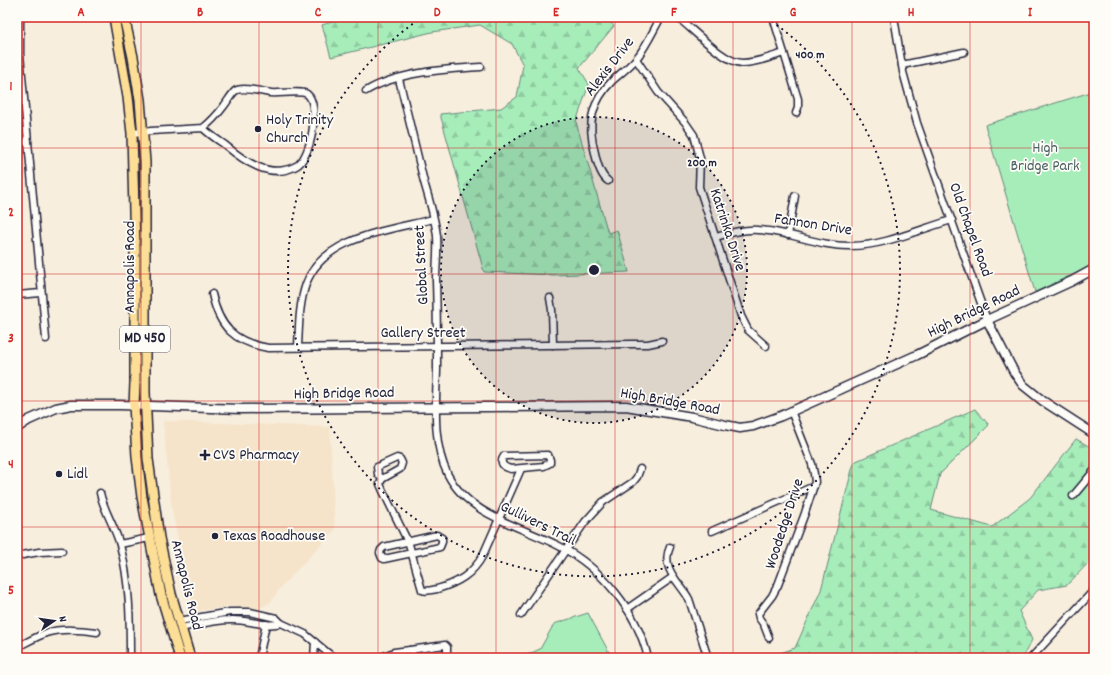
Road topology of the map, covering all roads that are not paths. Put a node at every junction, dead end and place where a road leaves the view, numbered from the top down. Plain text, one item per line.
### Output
1 (20, 17) edge
2 (114, 17) edge
3 (124, 17) edge
4 (661, 17) edge
5 (677, 17) edge
6 (773, 17) edge
7 (894, 17) edge
8 (964, 52) dead end
9 (784, 53) junction
10 (636, 59) junction
11 (902, 64) junction
12 (481, 67) dead end
13 (399, 78) junction
14 (366, 91) dead end
15 (796, 113) dead end
16 (204, 128) junction
17 (143, 132) junction
18 (132, 133) junction
19 (17, 142) edge
20 (28, 142) junction
21 (608, 181) dead end
22 (795, 196) dead end
23 (433, 219) junction
24 (952, 220) junction
25 (788, 235) junction
26 (716, 237) junction
27 (1094, 269) edge
28 (41, 293) junction
29 (212, 294) dead end
30 (17, 295) edge
31 (550, 298) dead end
32 (987, 320) junction
33 (46, 339) dead end
34 (662, 341) dead end
35 (553, 345) junction
36 (437, 346) junction
37 (766, 346) dead end
38 (298, 347) junction
39 (134, 405) junction
40 (145, 406) junction
41 (436, 407) junction
42 (791, 412) junction
43 (17, 428) edge
44 (1094, 434) edge
45 (521, 469) junction
46 (640, 469) dead end
47 (1094, 471) edge
48 (382, 479) dead end
49 (814, 486) junction
50 (100, 493) dead end
51 (1073, 496) dead end
52 (499, 519) junction
53 (712, 531) dead end
54 (149, 538) junction
55 (408, 541) junction
56 (120, 544) junction
57 (670, 547) dead end
58 (565, 549) junction
59 (62, 550) dead end
60 (413, 553) junction
61 (17, 556) edge
62 (673, 577) junction
63 (1094, 590) edge
64 (628, 609) junction
65 (521, 615) dead end
66 (281, 623) junction
67 (180, 624) junction
68 (266, 624) junction
69 (97, 632) dead end
70 (769, 638) dead end
71 (315, 642) junction
72 (17, 647) edge
73 (410, 650) junction
74 (1094, 653) edge
75 (130, 658) edge
76 (180, 658) edge
77 (190, 658) edge
78 (259, 658) edge
79 (314, 658) edge
80 (334, 658) edge
81 (379, 658) edge
82 (415, 658) edge
83 (446, 658) edge
84 (648, 658) edge
85 (708, 658) edge
86 (1031, 658) edge
87 (1091, 658) edge

1 - 20 street
2 - 18 main road, Annapolis Road / MD 450
3 - 17 main road, Annapolis Road / MD 450
4 - 10 street, Alexis Drive
5 - 9 street
6 - 9 street
7 - 11 street, Old Chapel Road
8 - 11 street
9 - 15 street
10 - 21 street, Alexis Drive
10 - 26 street, Katrinka Drive
11 - 24 street, Old Chapel Road
12 - 13 street
13 - 14 street
13 - 23 street, Global Street
16 - 16 street
16 - 17 street
17 - 18 street
17 - 40 main road, Annapolis Road / MD 450
18 - 39 main road, Annapolis Road / MD 450
19 - 20 street
20 - 28 street
22 - 25 street
23 - 36 street, Global Street
23 - 38 street
24 - 25 street, Fannon Drive
24 - 32 street, Old Chapel Road
25 - 26 street, Fannon Drive
26 - 37 street, Katrinka Drive
27 - 32 street, High Bridge Road
28 - 30 street
28 - 33 street
29 - 38 street, Gallery Street
31 - 35 street
32 - 42 street, High Bridge Road
32 - 44 street, Old Chapel Road
34 - 35 street, Gallery Street
35 - 36 street, Gallery Street
36 - 38 street, Gallery Street
36 - 41 street, Global Street
39 - 40 street, High Bridge Road
39 - 43 street, High Bridge Road
39 - 54 main road, Annapolis Road / MD 450
40 - 41 street, High Bridge Road
40 - 67 main road, Annapolis Road / MD 450
41 - 42 street, High Bridge Road
41 - 52 street, Gullivers Trail
42 - 49 street, Woodedge Drive
45 - 45 street
45 - 52 street
46 - 58 street
47 - 51 street
48 - 55 street
49 - 53 street
49 - 70 street, Woodedge Drive
50 - 56 street
52 - 58 street, Gullivers Trail
52 - 60 street
54 - 56 street
54 - 76 main road, Annapolis Road / MD 450
55 - 60 street
55 - 60 street
55 - 60 street
56 - 75 street
57 - 62 street
58 - 64 street, Gullivers Trail
58 - 65 street
59 - 61 street
62 - 64 street
62 - 85 street
63 - 86 street
64 - 84 street, Gullivers Trail
66 - 67 street
66 - 68 street
66 - 71 street
67 - 68 street
67 - 77 main road, Annapolis Road / MD 450
68 - 78 street
69 - 72 street
71 - 79 street
71 - 80 street
73 - 81 street
73 - 82 street
73 - 83 street
74 - 87 street

